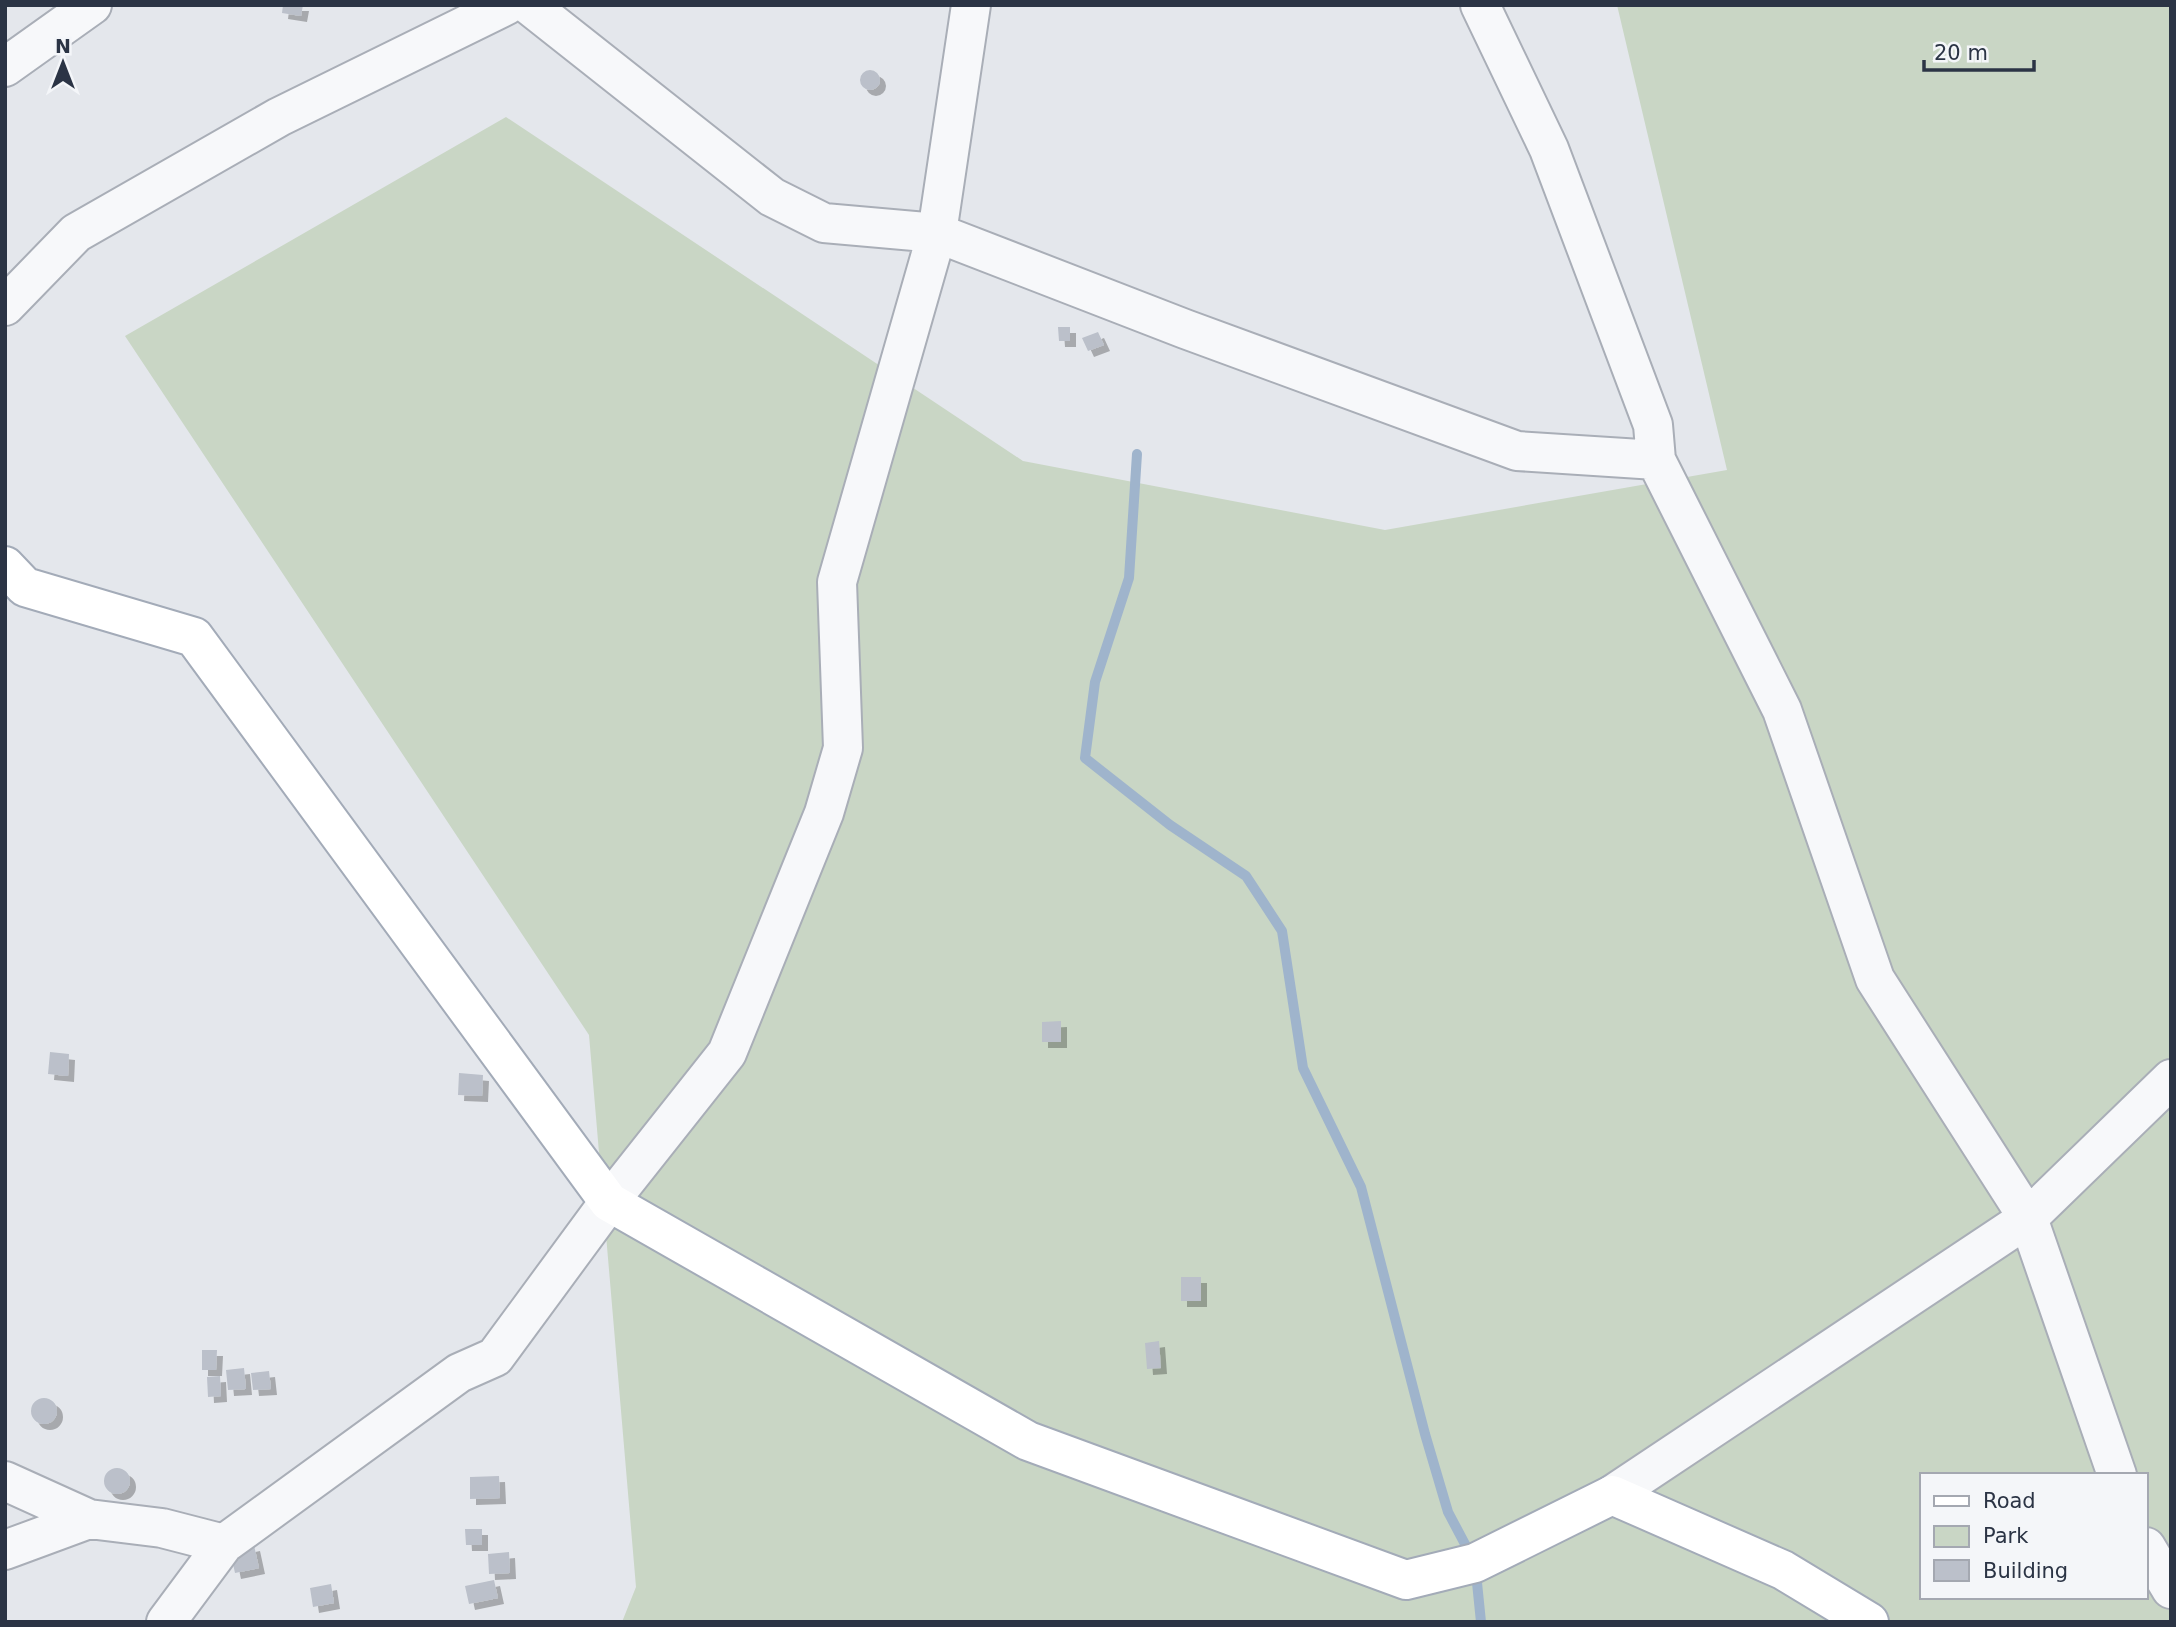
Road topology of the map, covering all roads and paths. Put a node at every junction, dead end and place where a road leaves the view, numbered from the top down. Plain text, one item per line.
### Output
1 (92, 5) edge
2 (507, 5) edge
3 (529, 5) edge
4 (971, 5) edge
5 (1480, 5) edge
6 (5, 67) edge
7 (937, 233) junction
8 (5, 306) edge
9 (1656, 460) junction
10 (12, 581) edge
11 (2171, 1079) edge
12 (608, 1202) junction
13 (2028, 1218) junction
14 (2116, 1473) edge
15 (5, 1481) edge
16 (1612, 1495) junction
17 (89, 1519) junction
18 (224, 1544) junction
19 (5, 1550) edge
20 (2148, 1550) edge
21 (2171, 1589) edge
22 (166, 1622) edge
23 (1869, 1622) edge

1 - 6 street
2 - 8 street
3 - 7 street
4 - 7 street
5 - 9 street
7 - 9 street
7 - 12 street
9 - 13 street
10 - 12 main road
11 - 13 street
12 - 16 main road
12 - 18 street
13 - 14 street
13 - 16 street
15 - 17 street
16 - 23 main road
17 - 18 street
17 - 19 street
18 - 22 street
20 - 21 street

